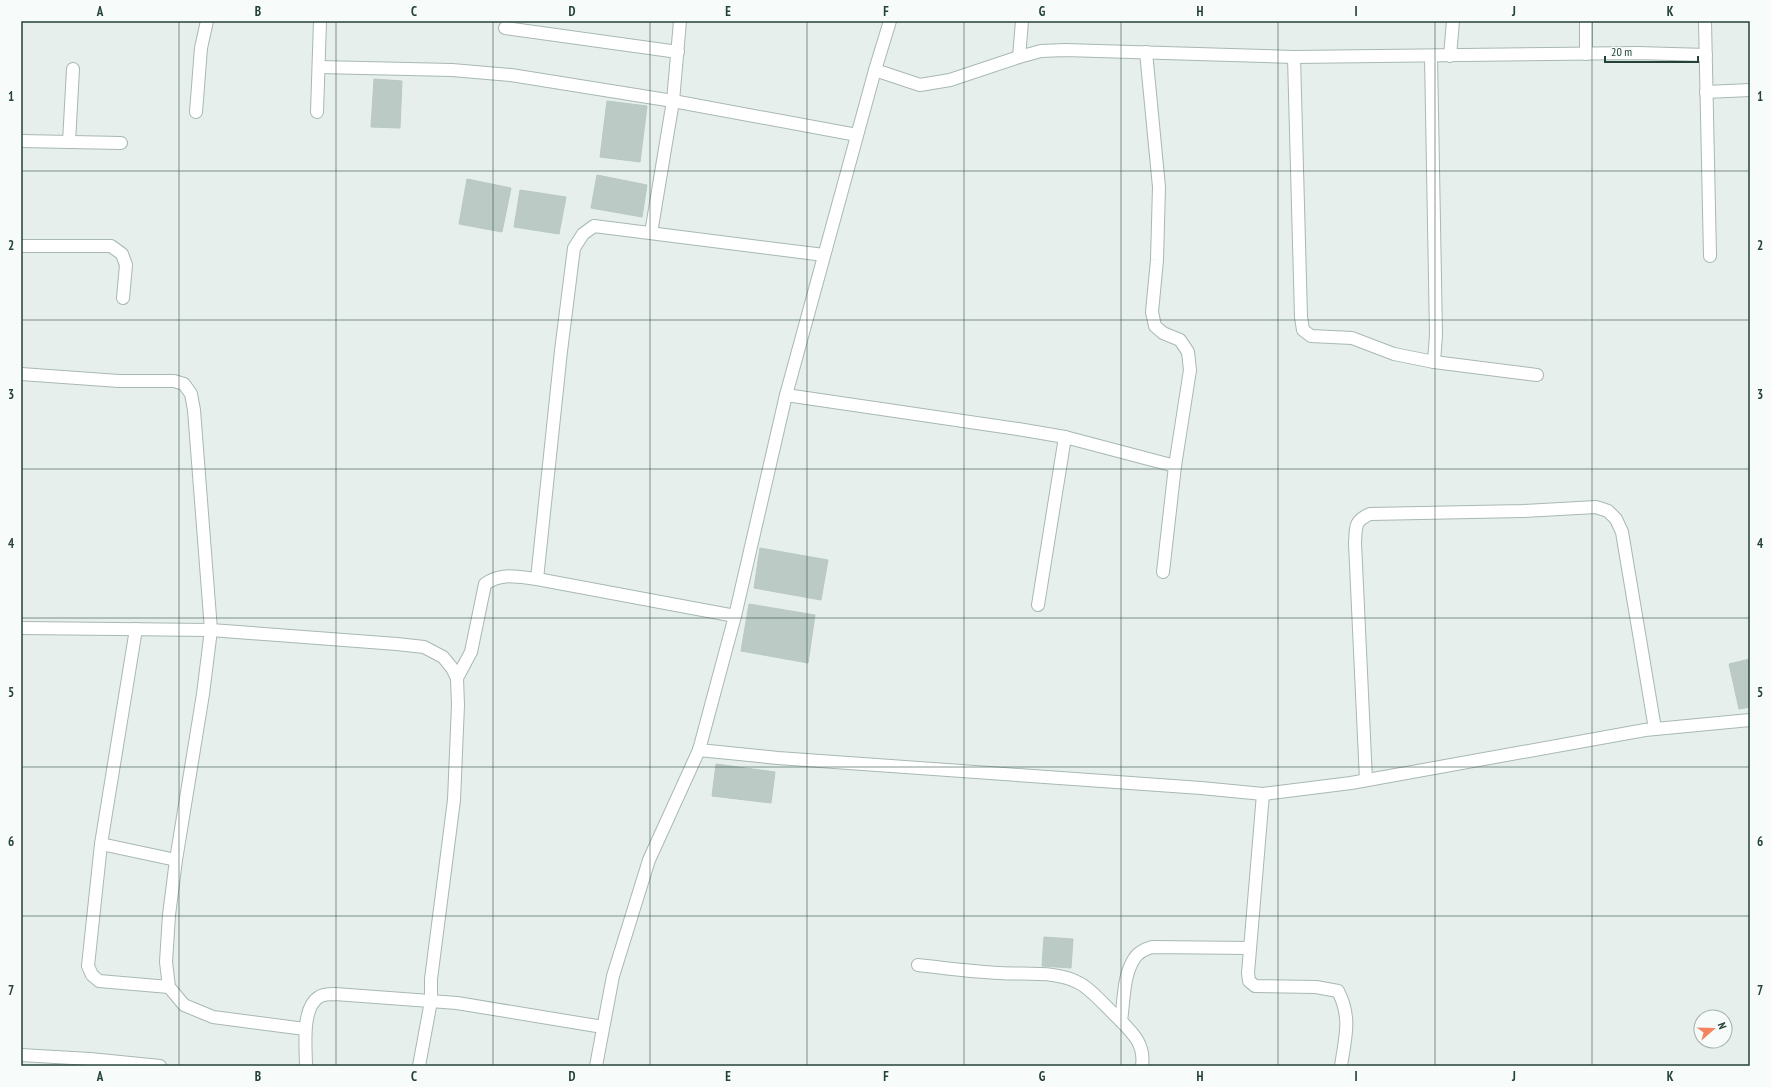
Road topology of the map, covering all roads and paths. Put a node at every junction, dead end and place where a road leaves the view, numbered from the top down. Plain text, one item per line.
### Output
1 (207, 21) edge
2 (320, 21) edge
3 (680, 21) edge
4 (890, 21) edge
5 (1022, 21) edge
6 (1453, 21) edge
7 (1586, 21) edge
8 (1705, 21) edge
9 (505, 28) dead end
10 (678, 52) junction
11 (1146, 52) junction
12 (1586, 54) junction
13 (1706, 55) junction
14 (1431, 56) junction
15 (1450, 56) junction
16 (1019, 57) junction
17 (1294, 57) junction
18 (319, 67) junction
19 (73, 69) dead end
20 (875, 70) junction
21 (1750, 90) edge
22 (1706, 92) junction
23 (673, 101) junction
24 (196, 112) dead end
25 (317, 112) dead end
26 (857, 135) junction
27 (21, 141) edge
28 (69, 142) junction
29 (121, 143) dead end
30 (651, 234) junction
31 (21, 246) edge
32 (824, 255) junction
33 (1710, 256) dead end
34 (123, 298) dead end
35 (1434, 362) junction
36 (21, 374) edge
37 (1537, 375) dead end
38 (786, 396) junction
39 (1065, 437) junction
40 (1175, 466) junction
41 (1163, 572) dead end
42 (537, 579) junction
43 (1038, 605) dead end
44 (735, 616) junction
45 (21, 628) edge
46 (136, 629) junction
47 (211, 630) junction
48 (456, 678) junction
49 (1750, 720) edge
50 (1655, 729) junction
51 (699, 750) junction
52 (1366, 780) junction
53 (1263, 794) junction
54 (101, 844) junction
55 (176, 860) junction
56 (1250, 948) junction
57 (918, 965) dead end
58 (169, 986) junction
59 (431, 1001) junction
60 (1121, 1021) junction
61 (603, 1027) junction
62 (305, 1029) junction
63 (21, 1055) edge
64 (160, 1066) edge
65 (306, 1066) edge
66 (419, 1066) edge
67 (596, 1066) edge
68 (1142, 1066) edge
69 (1340, 1066) edge

1 - 24 street
2 - 18 street
3 - 10 street
4 - 20 street
5 - 16 street
6 - 15 street
7 - 12 street
8 - 13 street
9 - 10 street
10 - 23 street
11 - 16 street
11 - 17 street
11 - 40 street
12 - 13 street
12 - 15 street
13 - 22 street
14 - 15 street
14 - 17 street
14 - 35 street
16 - 20 street
17 - 35 street
18 - 23 street
18 - 25 street
19 - 28 street
20 - 26 street
21 - 22 street
22 - 33 street
23 - 26 street
23 - 30 street
26 - 32 street
27 - 28 street
28 - 29 street
30 - 32 street
30 - 42 street
31 - 34 street
32 - 38 street
35 - 37 street
36 - 47 street
38 - 39 street
38 - 44 street
39 - 40 street
39 - 43 street
40 - 41 street
42 - 44 street
42 - 48 street
44 - 51 street
45 - 46 street
46 - 47 street
46 - 54 street
47 - 48 street
47 - 55 street
48 - 59 street
49 - 50 street
50 - 52 street
50 - 52 street
51 - 53 street
51 - 61 street
52 - 53 street
53 - 56 street
54 - 55 street
54 - 58 street
55 - 58 street
56 - 60 street
56 - 69 street
57 - 60 street
58 - 62 street
59 - 61 street
59 - 62 street
59 - 66 street
60 - 68 street
61 - 67 street
62 - 65 street
63 - 64 street

